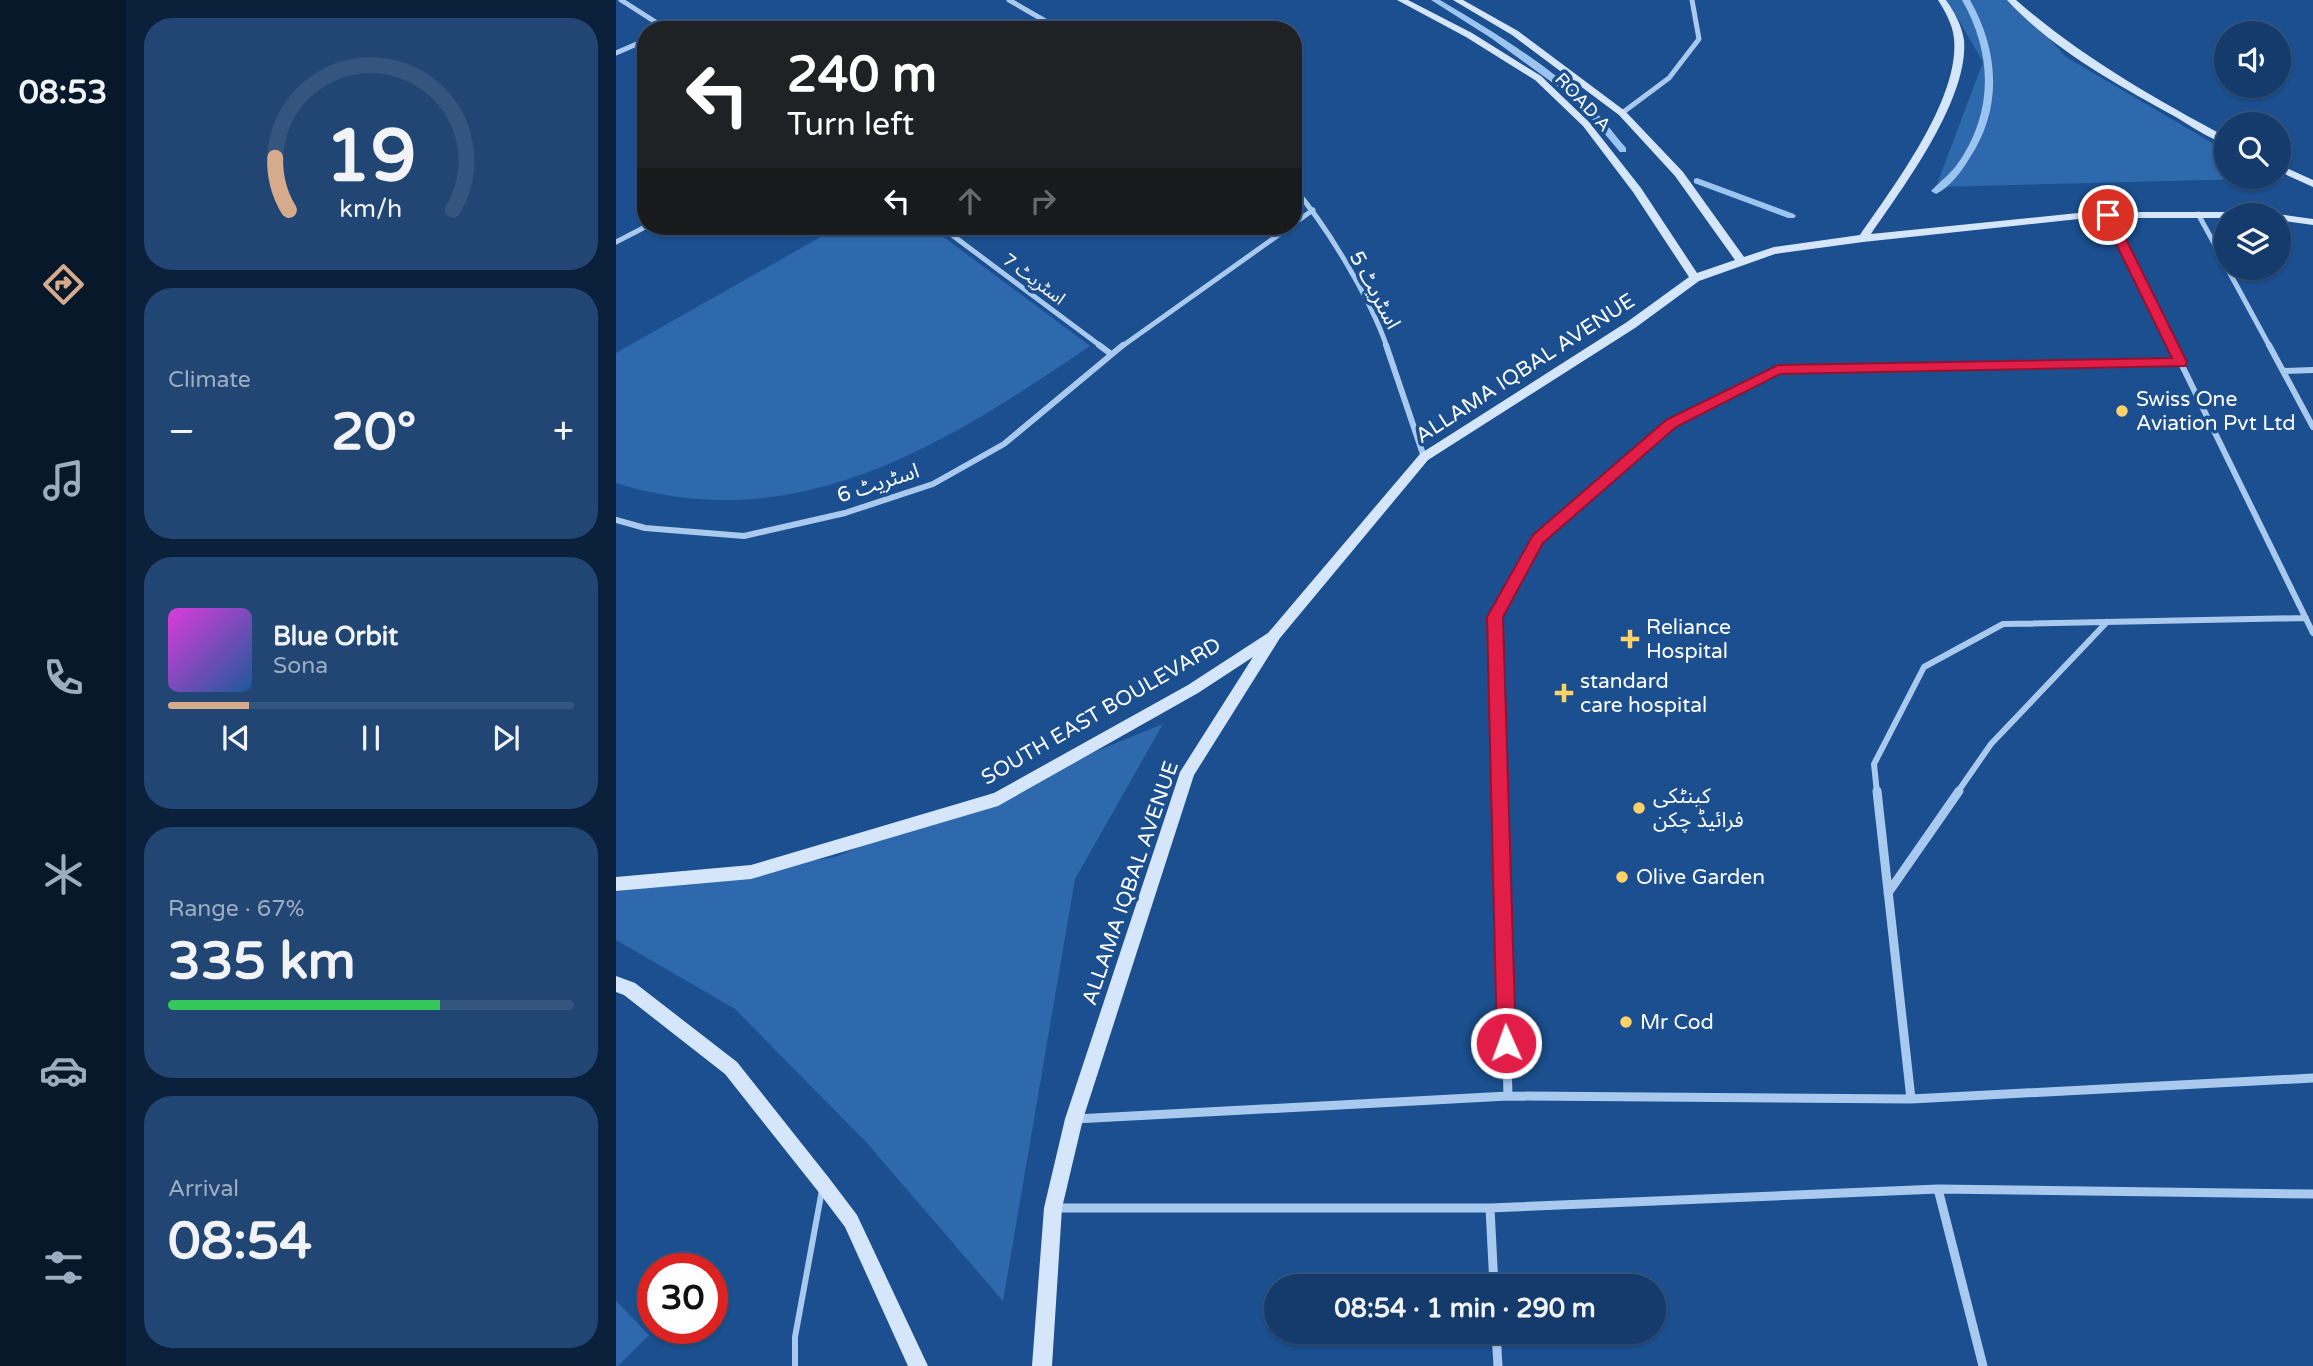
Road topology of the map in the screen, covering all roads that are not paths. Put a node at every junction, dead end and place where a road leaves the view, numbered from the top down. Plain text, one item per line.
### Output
1 (621, 0) edge
2 (1009, 0) edge
3 (1401, 0) edge
4 (1457, 0) edge
5 (1692, 0) edge
6 (1942, 0) edge
7 (2011, 0) edge
8 (654, 21) edge
9 (1045, 21) edge
10 (637, 44) edge
11 (616, 53) edge
12 (1622, 113) junction
13 (2214, 135) edge
14 (2291, 173) edge
15 (2313, 184) edge
16 (1302, 197) edge
17 (1313, 210) junction
18 (2198, 214) junction
19 (2214, 214) edge
20 (2108, 215) junction
21 (1302, 218) edge
22 (2291, 219) edge
23 (2313, 222) edge
24 (637, 231) edge
25 (952, 235) edge
26 (1278, 235) edge
27 (1863, 239) junction
28 (616, 242) edge
29 (2214, 243) edge
30 (1741, 261) junction
31 (1695, 278) junction
32 (2234, 280) edge
33 (1111, 354) junction
34 (2180, 362) junction
35 (2313, 370) edge
36 (2283, 371) junction
37 (2313, 427) edge
38 (1424, 457) junction
39 (616, 520) edge
40 (2306, 618) junction
41 (2107, 622) junction
42 (1275, 634) junction
43 (2313, 634) edge
44 (616, 884) edge
45 (1888, 893) junction
46 (616, 985) edge
47 (2313, 1078) edge
48 (1508, 1096) junction
49 (1911, 1099) junction
50 (1074, 1119) junction
51 (823, 1184) junction
52 (1938, 1189) junction
53 (2313, 1194) edge
54 (1053, 1208) junction
55 (1490, 1208) junction
56 (1493, 1274) edge
57 (1497, 1344) edge
58 (795, 1366) edge
59 (918, 1366) edge
60 (1041, 1366) edge
61 (1498, 1366) edge
62 (1983, 1366) edge

1 - 8 street
2 - 9 street
3 - 31 street, ROAD A
4 - 12 street, ROAD A
5 - 12 street
6 - 27 street
7 - 13 street
10 - 11 street
12 - 30 street, ROAD A
14 - 15 street
16 - 17 street, اسٹریٹ 5
17 - 21 street, اسٹریٹ 6
17 - 38 street, اسٹریٹ 5
18 - 19 street, ALLAMA IQBAL AVENUE
18 - 20 street, ALLAMA IQBAL AVENUE
18 - 29 street
20 - 27 street, ALLAMA IQBAL AVENUE
20 - 34 street
22 - 23 street
24 - 28 street
25 - 33 street, اسٹریٹ 7
26 - 33 street, اسٹریٹ 6
27 - 30 street, ALLAMA IQBAL AVENUE
30 - 31 street, ALLAMA IQBAL AVENUE
31 - 38 street, ALLAMA IQBAL AVENUE
32 - 36 street
33 - 39 street, اسٹریٹ 6
34 - 40 street
34 - 48 street
35 - 36 street
36 - 37 street
38 - 42 street, ALLAMA IQBAL AVENUE
40 - 41 street
40 - 43 street
41 - 45 street
41 - 45 street
42 - 44 street, SOUTH EAST BOULEVARD
42 - 50 street, ALLAMA IQBAL AVENUE
45 - 49 street
46 - 51 street
47 - 49 street
48 - 49 street
48 - 50 street
50 - 54 street, ALLAMA IQBAL AVENUE
51 - 58 lane
51 - 59 street
52 - 53 street
52 - 55 street
52 - 62 street
54 - 55 street
54 - 60 street, ALLAMA IQBAL AVENUE
55 - 56 street
57 - 61 street

